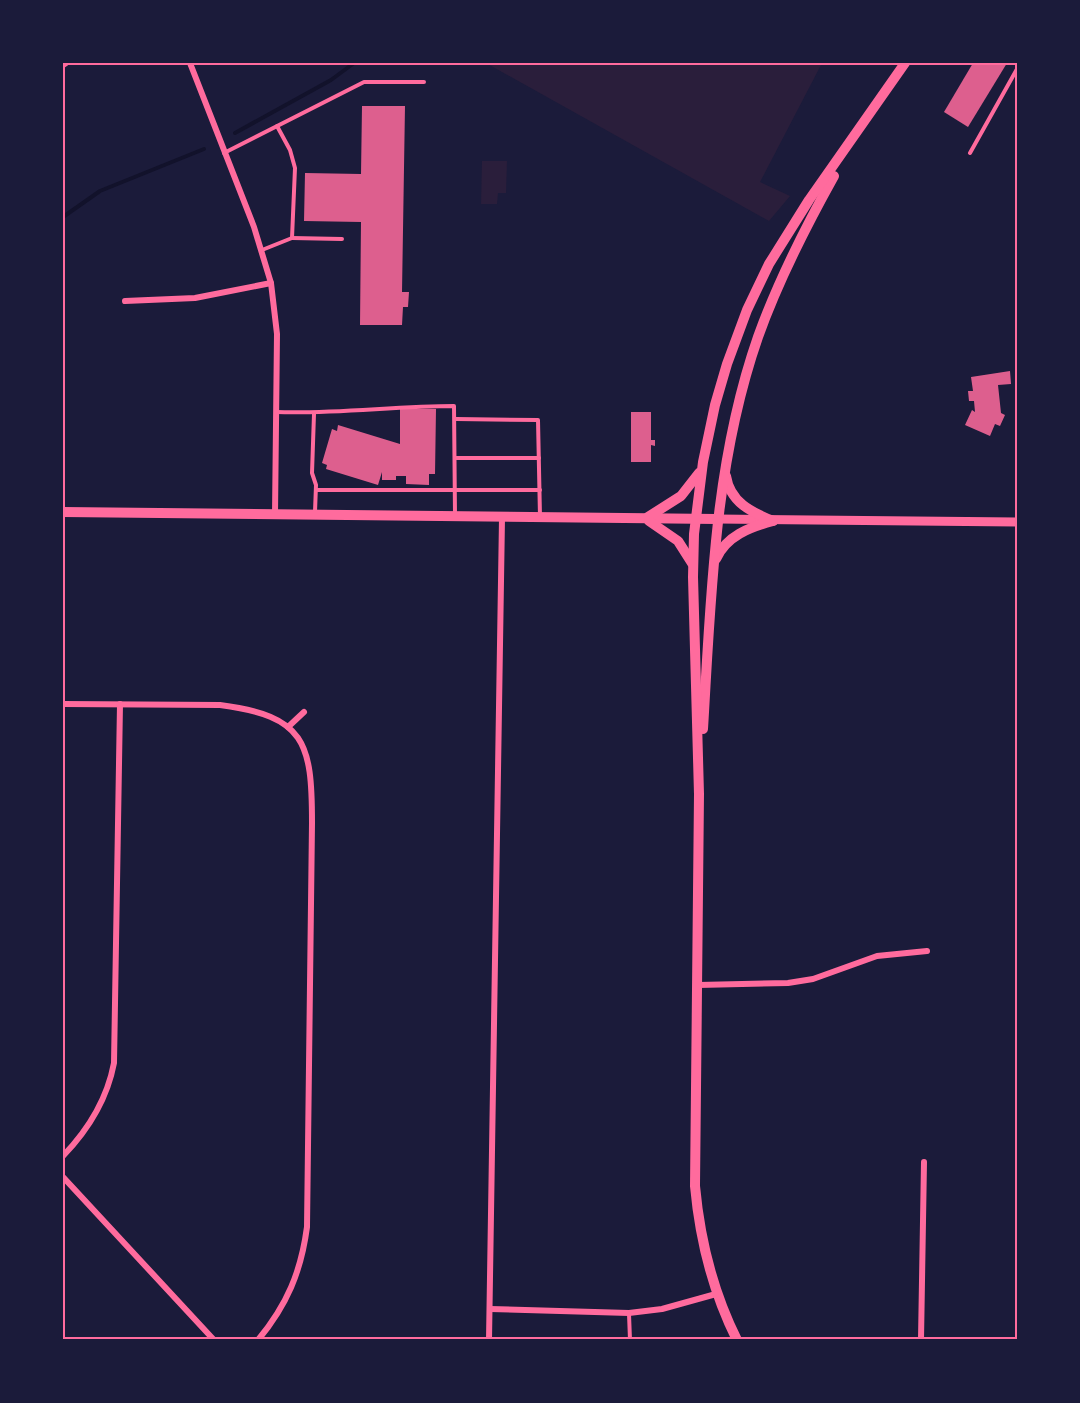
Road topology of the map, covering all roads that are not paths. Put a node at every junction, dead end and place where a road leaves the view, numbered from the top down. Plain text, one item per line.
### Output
1 (190, 63) edge
2 (905, 63) edge
3 (1017, 69) edge
4 (424, 82) dead end
5 (277, 126) junction
6 (857, 134) junction
7 (224, 153) junction
8 (970, 153) dead end
9 (291, 238) junction
10 (342, 239) dead end
11 (262, 250) junction
12 (272, 283) junction
13 (125, 301) dead end
14 (276, 412) junction
15 (314, 414) junction
16 (456, 418) junction
17 (456, 458) junction
18 (539, 458) junction
19 (703, 465) junction
20 (725, 470) junction
21 (316, 490) junction
22 (540, 490) junction
23 (456, 492) junction
24 (63, 512) edge
25 (275, 515) junction
26 (315, 516) junction
27 (455, 518) junction
28 (502, 518) junction
29 (540, 519) junction
30 (643, 519) junction
31 (696, 519) junction
32 (717, 519) junction
33 (773, 520) junction
34 (1017, 522) edge
35 (714, 566) junction
36 (694, 567) junction
37 (63, 704) edge
38 (120, 704) junction
39 (304, 712) dead end
40 (288, 727) junction
41 (699, 794) junction
42 (927, 951) dead end
43 (698, 985) junction
44 (63, 1156) edge
45 (924, 1162) dead end
46 (63, 1177) edge
47 (716, 1294) junction
48 (490, 1309) junction
49 (629, 1313) junction
50 (214, 1340) edge
51 (258, 1340) edge
52 (489, 1340) edge
53 (630, 1340) edge
54 (737, 1340) edge
55 (921, 1340) edge

1 - 7 street
2 - 6 main road
3 - 8 lane
4 - 5 lane
5 - 7 lane
5 - 9 lane
6 - 19 main road
6 - 20 main road
7 - 11 street
9 - 10 lane
9 - 11 lane
11 - 12 street
12 - 13 street
12 - 14 street
14 - 15 lane
14 - 25 street
15 - 16 lane
15 - 21 lane
16 - 17 lane
16 - 18 lane
17 - 18 lane
17 - 23 lane
18 - 22 lane
19 - 30 main road
19 - 31 main road
20 - 32 main road
20 - 33 main road
21 - 23 lane
21 - 26 lane
22 - 23 lane
22 - 29 lane
23 - 27 lane
24 - 25 main road
25 - 26 main road
26 - 27 main road
27 - 28 main road
28 - 29 main road
28 - 48 street
29 - 30 main road
30 - 31 main road
30 - 36 main road
31 - 32 main road
31 - 36 main road
32 - 33 street
32 - 35 main road
33 - 34 street
33 - 35 main road
35 - 41 main road
36 - 41 main road
37 - 38 street
38 - 40 street
38 - 44 street
39 - 40 street
40 - 51 street
41 - 43 main road
42 - 43 street
43 - 47 main road
45 - 55 street
46 - 50 street
47 - 49 street
47 - 54 main road
48 - 49 street
48 - 52 street
49 - 53 lane

